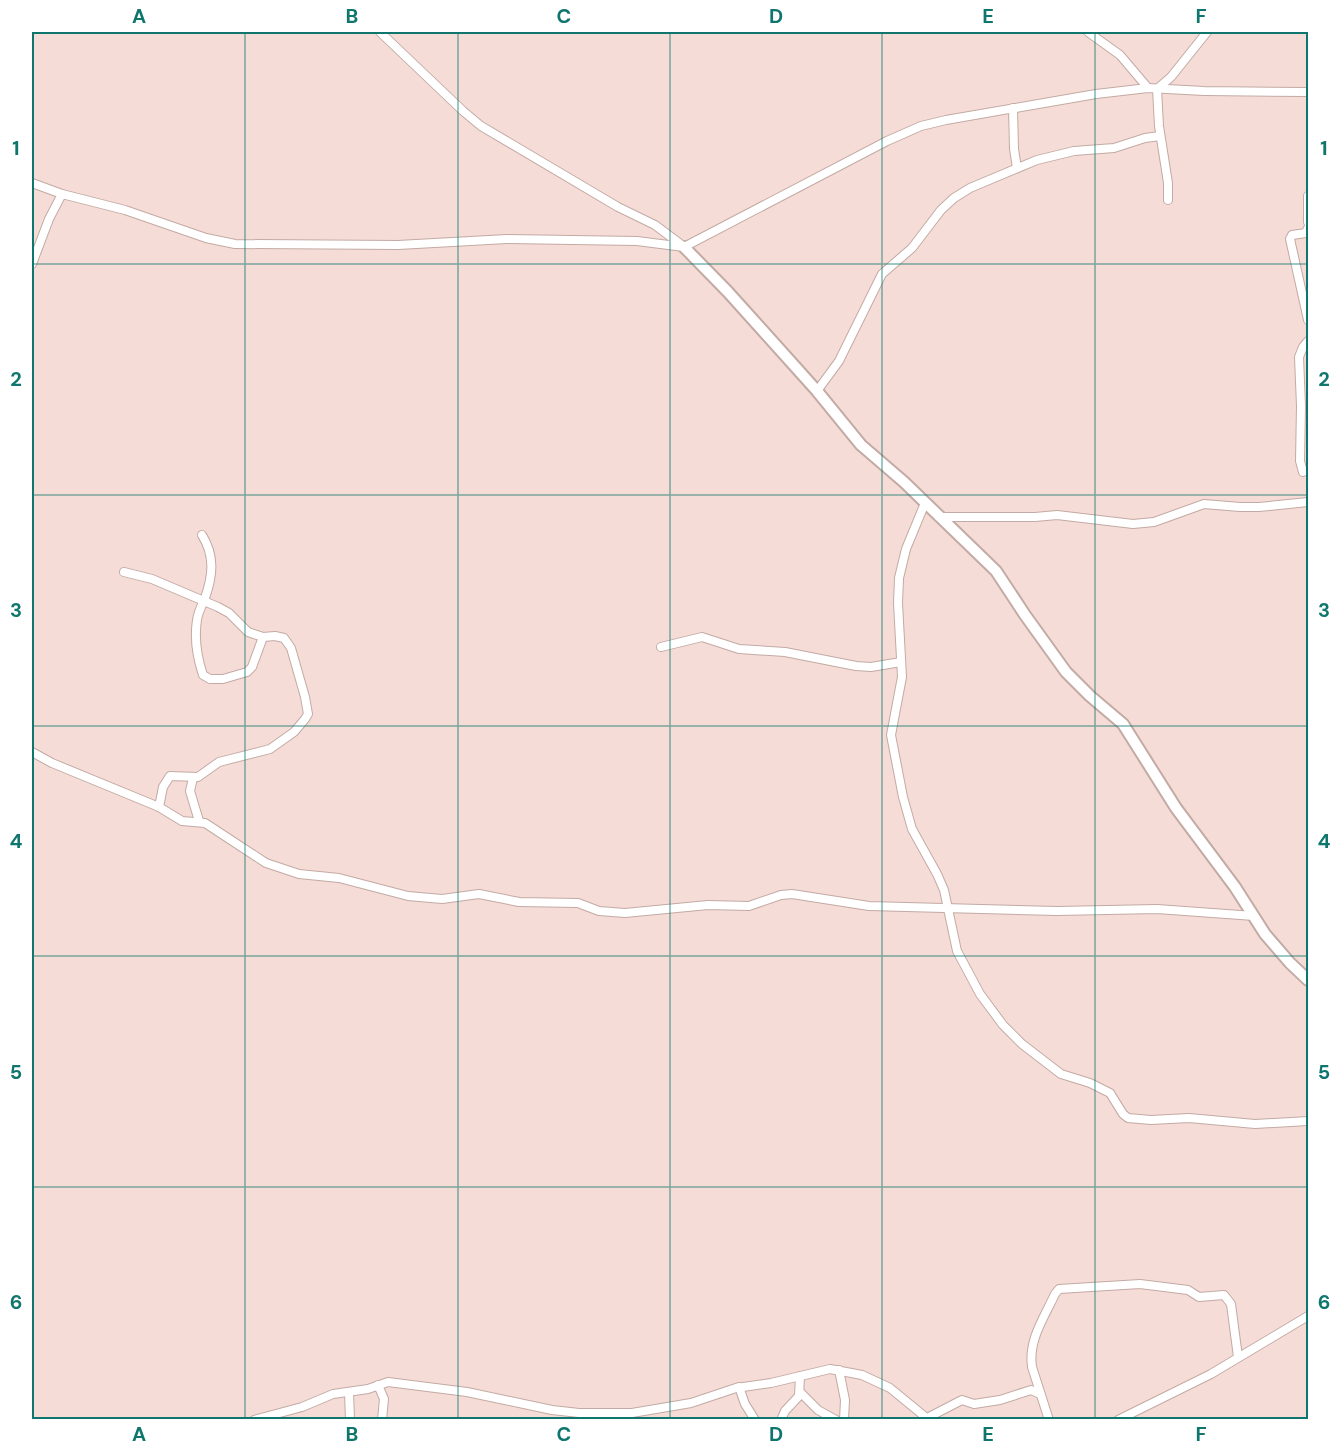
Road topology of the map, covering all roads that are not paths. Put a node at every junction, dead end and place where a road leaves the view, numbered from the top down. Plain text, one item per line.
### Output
1 (380, 32) edge
2 (1088, 32) edge
3 (1208, 32) edge
4 (1153, 89) junction
5 (1308, 92) edge
6 (1013, 108) junction
7 (1160, 136) junction
8 (1017, 168) junction
9 (32, 183) edge
10 (62, 194) junction
11 (1308, 196) edge
12 (1168, 200) dead end
13 (1308, 222) edge
14 (1308, 228) edge
15 (684, 247) junction
16 (32, 264) edge
17 (1308, 320) edge
18 (1308, 341) edge
19 (817, 391) junction
20 (1303, 472) dead end
21 (1308, 502) edge
22 (925, 503) junction
23 (939, 517) junction
24 (202, 535) dead end
25 (124, 572) dead end
26 (203, 602) junction
27 (263, 637) junction
28 (661, 647) dead end
29 (901, 662) junction
30 (32, 752) edge
31 (192, 778) junction
32 (159, 807) junction
33 (199, 821) junction
34 (948, 908) junction
35 (1254, 916) junction
36 (1308, 980) edge
37 (1308, 1121) edge
38 (1308, 1316) edge
39 (1238, 1357) junction
40 (839, 1370) junction
41 (800, 1376) junction
42 (378, 1385) junction
43 (738, 1387) junction
44 (349, 1392) junction
45 (800, 1392) junction
46 (1040, 1394) junction
47 (1136, 1410) junction
48 (638, 1416) edge
49 (265, 1418) edge
50 (254, 1419) edge
51 (350, 1419) edge
52 (382, 1419) edge
53 (755, 1419) edge
54 (781, 1419) edge
55 (836, 1419) edge
56 (844, 1419) edge
57 (928, 1419) edge
58 (1048, 1419) edge
59 (1118, 1419) edge
60 (1139, 1419) edge

1 - 15 street
2 - 4 street
3 - 4 street
4 - 5 street
4 - 6 street
4 - 7 street
6 - 8 street
6 - 15 street
7 - 8 street
7 - 12 street
8 - 19 street
9 - 10 street
10 - 15 street
10 - 16 street
11 - 13 street
14 - 17 street
15 - 19 main road
18 - 20 street
19 - 22 main road
21 - 23 street
22 - 23 main road
22 - 29 street
23 - 35 main road
24 - 26 street
25 - 26 street
26 - 27 street
26 - 27 street
27 - 31 street
28 - 29 street
29 - 34 street
30 - 32 street
31 - 32 street
31 - 33 street
32 - 33 street
33 - 34 street
34 - 35 street
34 - 37 street
35 - 36 main road
38 - 39 street
39 - 46 street
39 - 47 street
40 - 41 street
40 - 56 street
40 - 57 street
41 - 43 street
41 - 45 street
42 - 44 street
42 - 48 street
42 - 52 street
43 - 48 street
43 - 53 street
44 - 49 street
44 - 51 street
45 - 54 street
45 - 55 street
46 - 57 street
46 - 58 street
47 - 59 street
47 - 60 street
49 - 50 street

